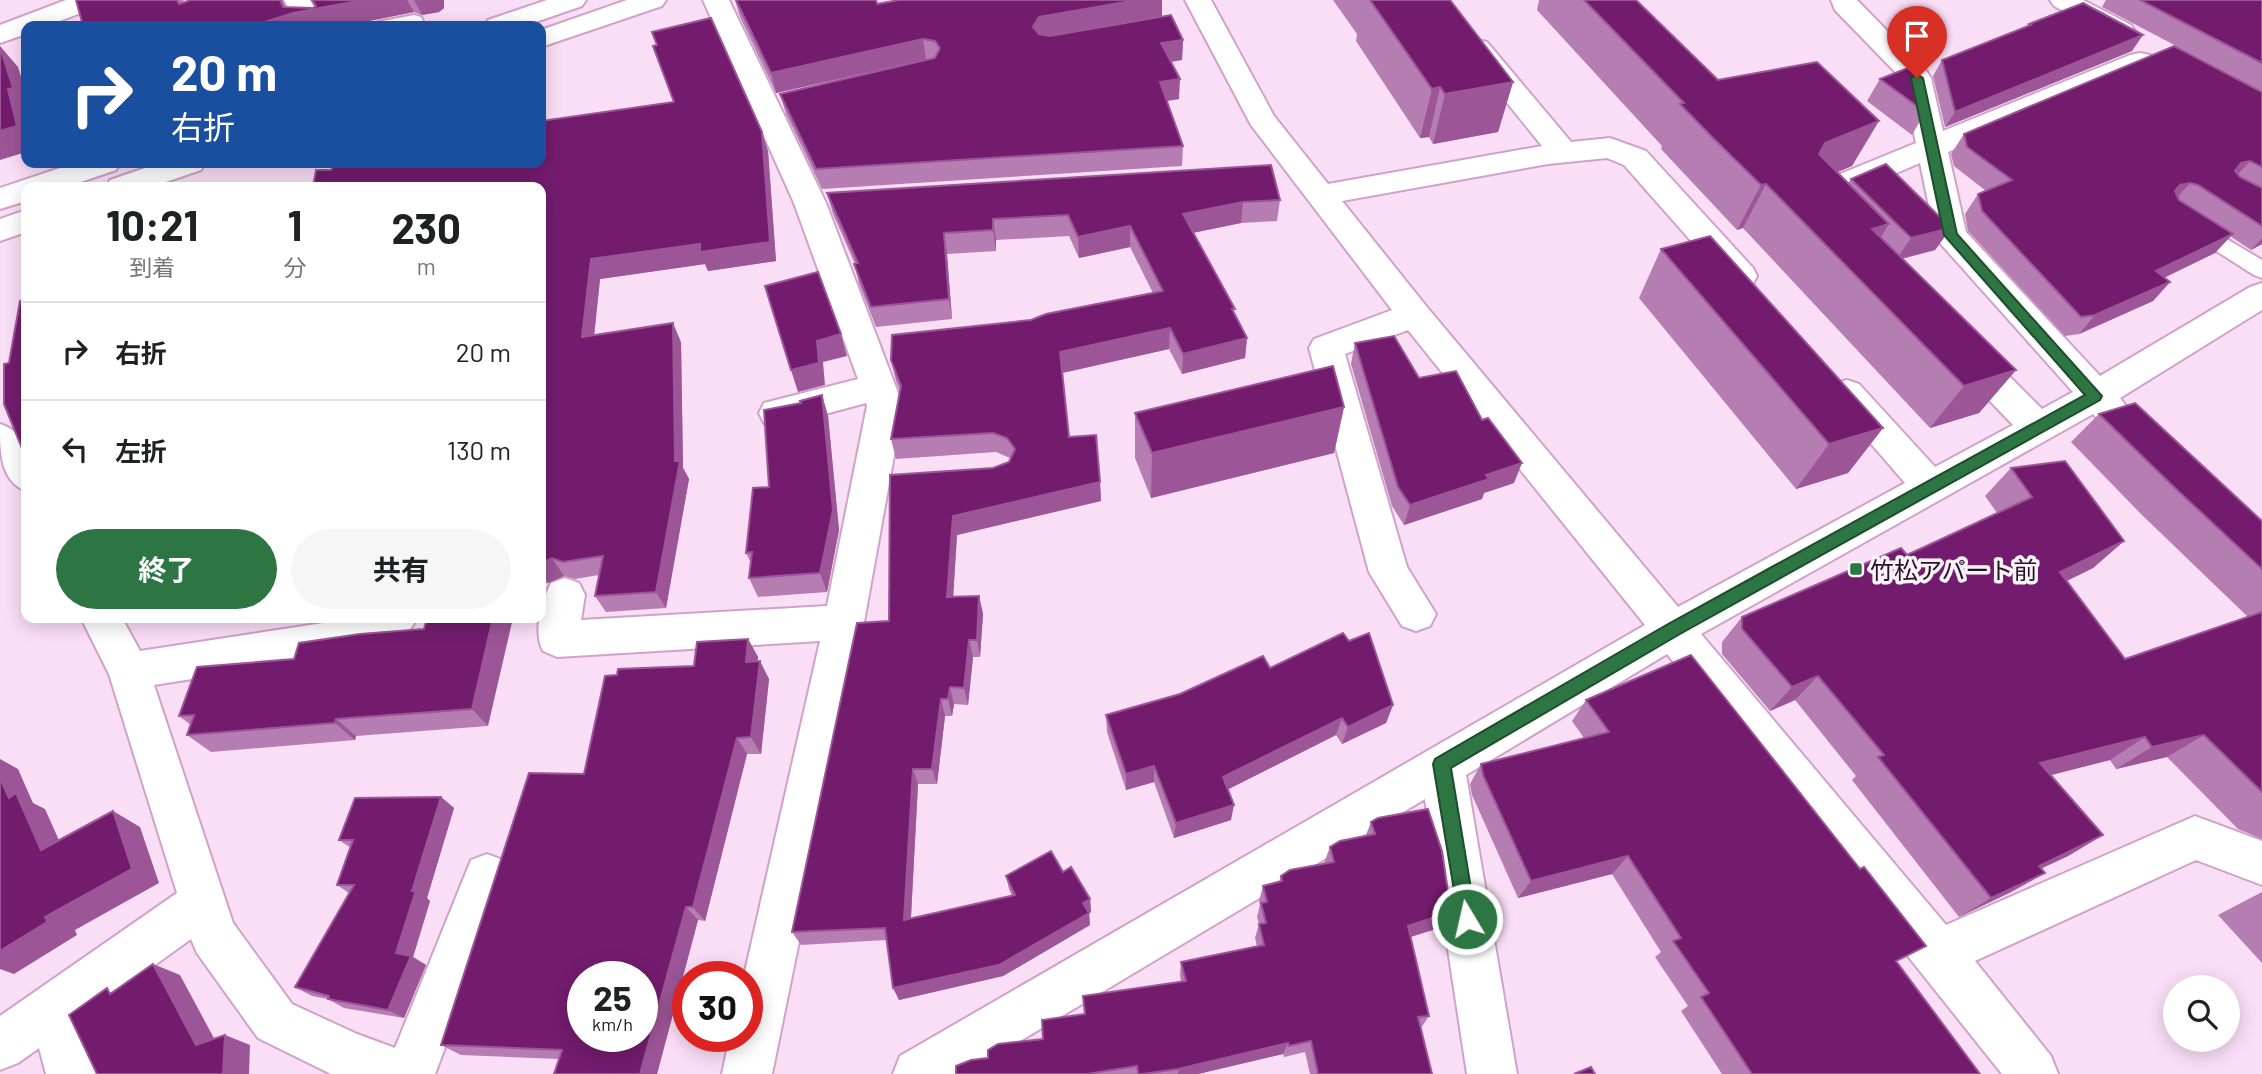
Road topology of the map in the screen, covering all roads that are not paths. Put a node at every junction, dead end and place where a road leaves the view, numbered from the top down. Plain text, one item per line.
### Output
1 (90, 0) edge
2 (297, 0) edge
3 (573, 0) edge
4 (653, 0) edge
5 (716, 0) edge
6 (1844, 0) edge
7 (2063, 0) edge
8 (1196, 14) edge
9 (36, 21) edge
10 (308, 21) edge
11 (512, 21) edge
12 (21, 27) edge
13 (1464, 32) edge
14 (0, 35) edge
15 (546, 37) edge
16 (1931, 147) junction
17 (1563, 152) junction
18 (90, 168) edge
19 (176, 168) edge
20 (1261, 173) edge
21 (49, 182) edge
22 (135, 182) edge
23 (1312, 183) junction
24 (21, 192) edge
25 (0, 199) edge
26 (2172, 212) edge
27 (21, 222) edge
28 (1841, 226) edge
29 (0, 230) edge
30 (2262, 270) edge
31 (2262, 295) edge
32 (1764, 301) edge
33 (1415, 315) junction
34 (1944, 331) edge
35 (1828, 373) edge
36 (878, 387) junction
37 (2095, 396) junction
38 (777, 413) edge
39 (2038, 428) junction
40 (2134, 433) edge
41 (0, 438) edge
42 (21, 468) edge
43 (1930, 486) junction
44 (565, 595) dead end
45 (1416, 614) dead end
46 (845, 622) junction
47 (104, 623) edge
48 (390, 623) edge
49 (1674, 629) junction
50 (129, 671) junction
51 (1442, 764) junction
52 (2262, 863) edge
53 (487, 876) dead end
54 (203, 902) junction
55 (1938, 953) junction
56 (52, 1010) junction
57 (0, 1045) edge
58 (71, 1074) edge
59 (398, 1074) edge
60 (410, 1074) edge
61 (747, 1074) edge
62 (918, 1074) edge
63 (1492, 1074) edge
64 (2033, 1074) edge

1 - 9 street
2 - 10 street
3 - 11 street
4 - 15 street
5 - 36 street
6 - 16 street
7 - 16 street
8 - 23 street
12 - 14 street
13 - 17 street
16 - 28 street
16 - 37 street
17 - 23 street
17 - 32 street
18 - 21 street
19 - 22 street
20 - 23 street
23 - 33 street
24 - 25 street
26 - 30 lane
27 - 29 street
31 - 37 street
33 - 45 street
33 - 49 street
34 - 39 street
35 - 43 street
36 - 38 street
36 - 46 street
37 - 39 street
37 - 40 street
39 - 43 street
41 - 42 street
43 - 49 street
44 - 46 street
46 - 61 street
47 - 50 street
48 - 50 street
49 - 51 street
49 - 55 street
50 - 54 street
51 - 62 street
51 - 63 street
52 - 55 street
53 - 60 street
54 - 56 street
54 - 59 street
55 - 64 street
56 - 57 street
56 - 58 street

